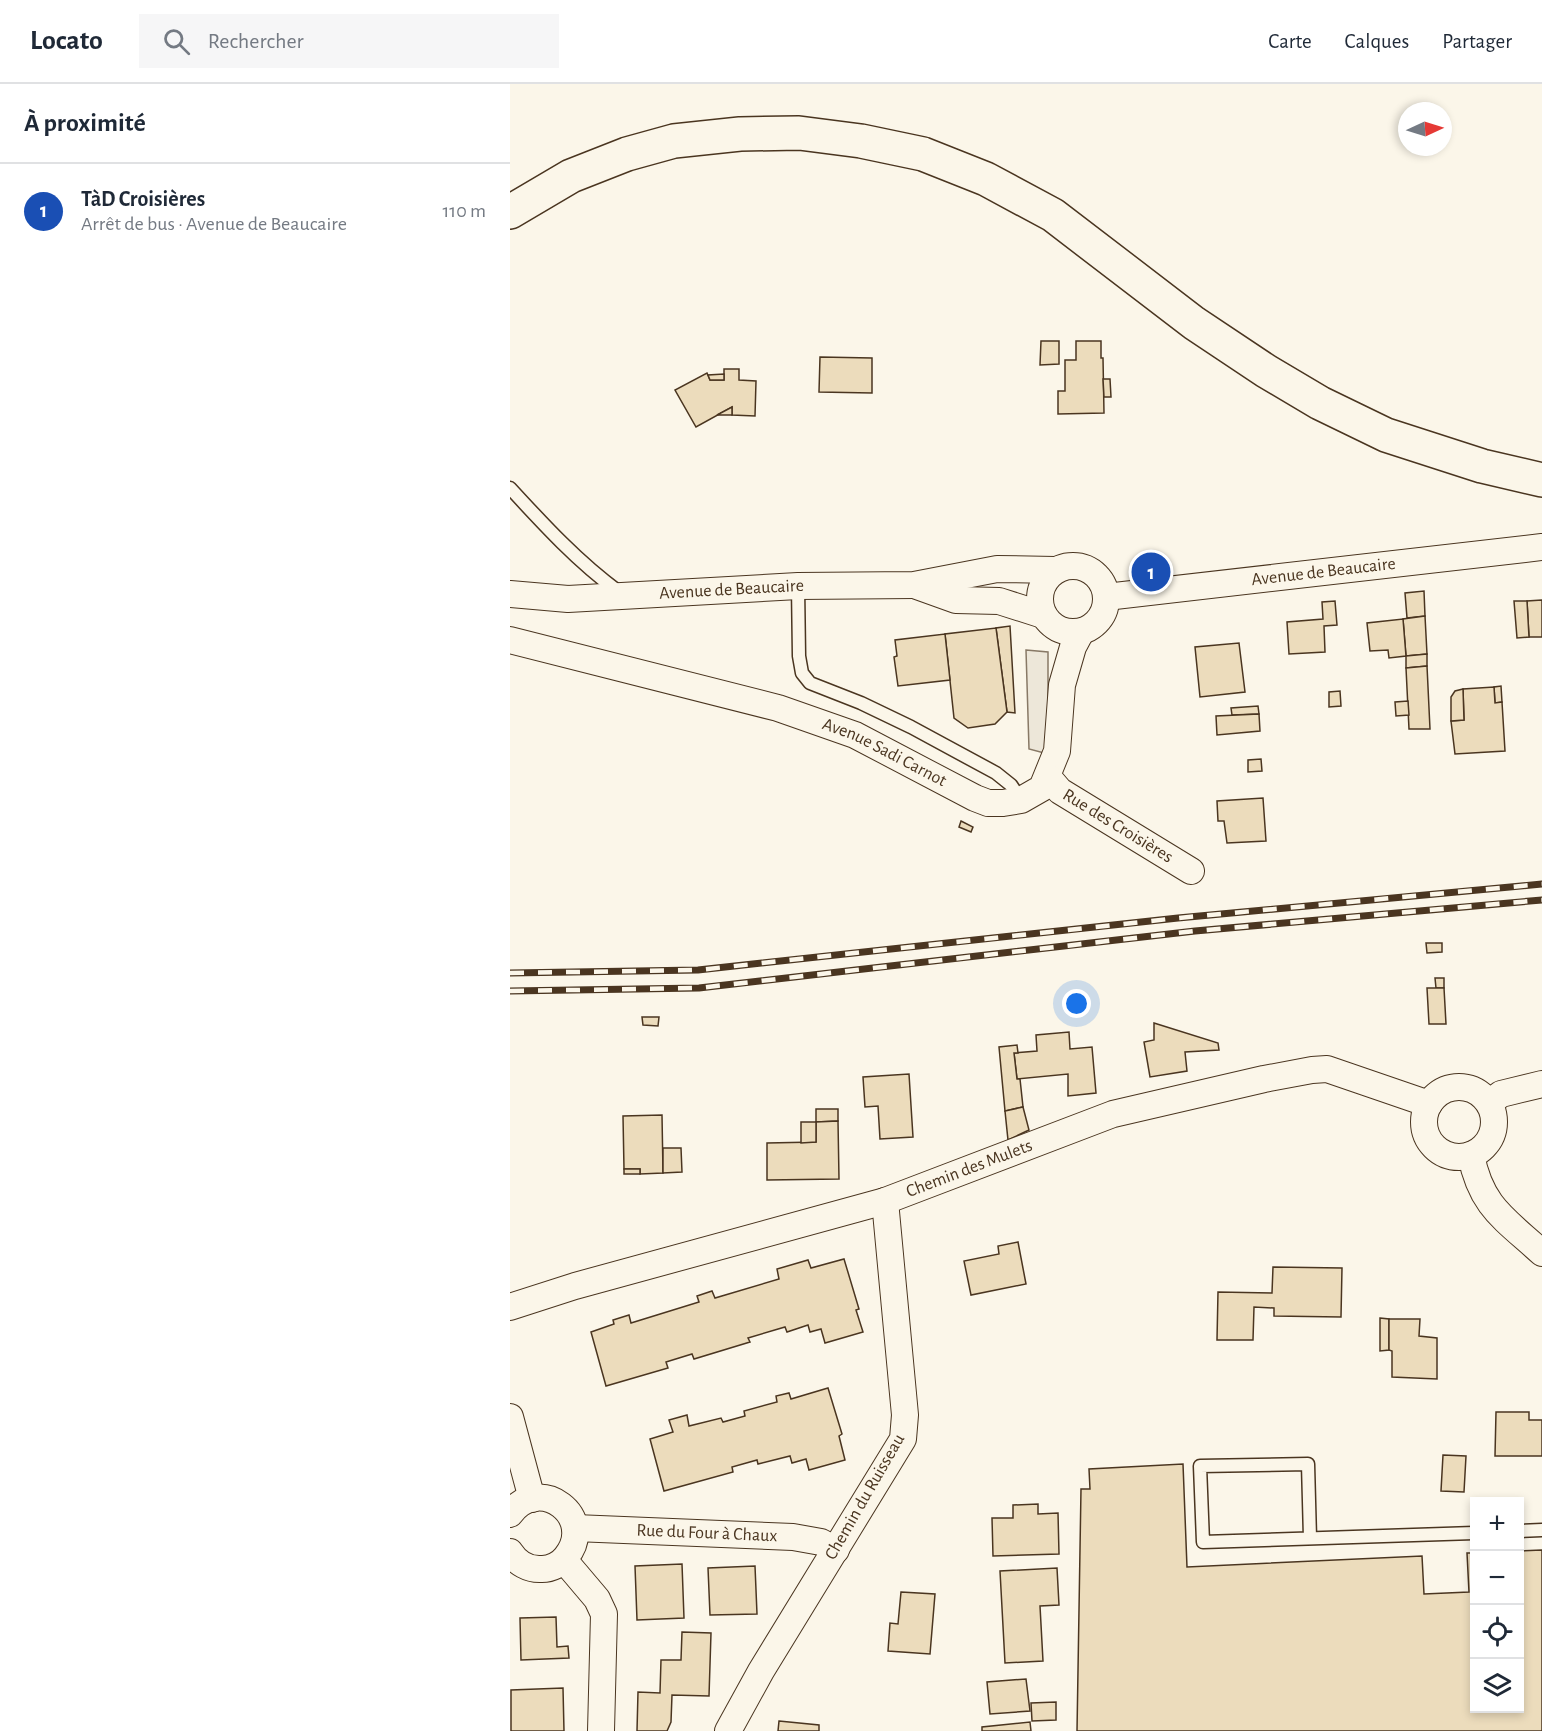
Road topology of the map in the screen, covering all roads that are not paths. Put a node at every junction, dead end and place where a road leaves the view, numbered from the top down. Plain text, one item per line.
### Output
1 (510, 212) edge
2 (1542, 480) edge
3 (510, 488) edge
4 (1542, 547) edge
5 (1055, 570) junction
6 (914, 585) junction
7 (798, 586) junction
8 (510, 594) edge
9 (625, 597) junction
10 (1106, 597) junction
11 (1043, 615) junction
12 (1081, 632) junction
13 (510, 639) edge
14 (1048, 777) junction
15 (1021, 800) junction
16 (1191, 871) dead end
17 (1542, 1084) edge
18 (1489, 1103) junction
19 (1430, 1104) junction
20 (1471, 1155) junction
21 (885, 1202) junction
22 (1542, 1253) edge
23 (510, 1307) edge
24 (510, 1417) edge
25 (532, 1498) junction
26 (510, 1514) edge
27 (575, 1528) junction
28 (1542, 1530) edge
29 (1524, 1531) edge
30 (1470, 1533) edge
31 (1310, 1538) junction
32 (836, 1550) junction
33 (510, 1552) edge
34 (564, 1560) junction
35 (601, 1731) edge
36 (728, 1731) edge

1 - 2 main road
3 - 9 lane
4 - 10 street, Avenue de Beaucaire
5 - 6 street, Avenue de Beaucaire
5 - 10 street
5 - 11 street
6 - 7 street, Avenue de Beaucaire
6 - 11 street, Avenue de Beaucaire
7 - 9 street, Avenue de Beaucaire
7 - 15 lane, Avenue Sadi Carnot
8 - 9 street, Avenue de Beaucaire
10 - 12 street
11 - 12 street
12 - 14 street
13 - 15 street, Avenue Sadi Carnot
14 - 15 street
14 - 16 street, Rue des Croisières
17 - 18 street
18 - 19 street
18 - 20 street
19 - 20 street
19 - 21 street, Chemin des Mulets
20 - 22 street
21 - 23 street, Chemin des Mulets
21 - 32 street, Chemin du Ruisseau
24 - 25 street
25 - 26 street
25 - 27 street
27 - 32 street, Rue du Four à Chaux
27 - 34 street
28 - 29 lane
30 - 31 lane
31 - 31 lane
32 - 36 street, Chemin du Ruisseau
33 - 34 street
34 - 35 street

